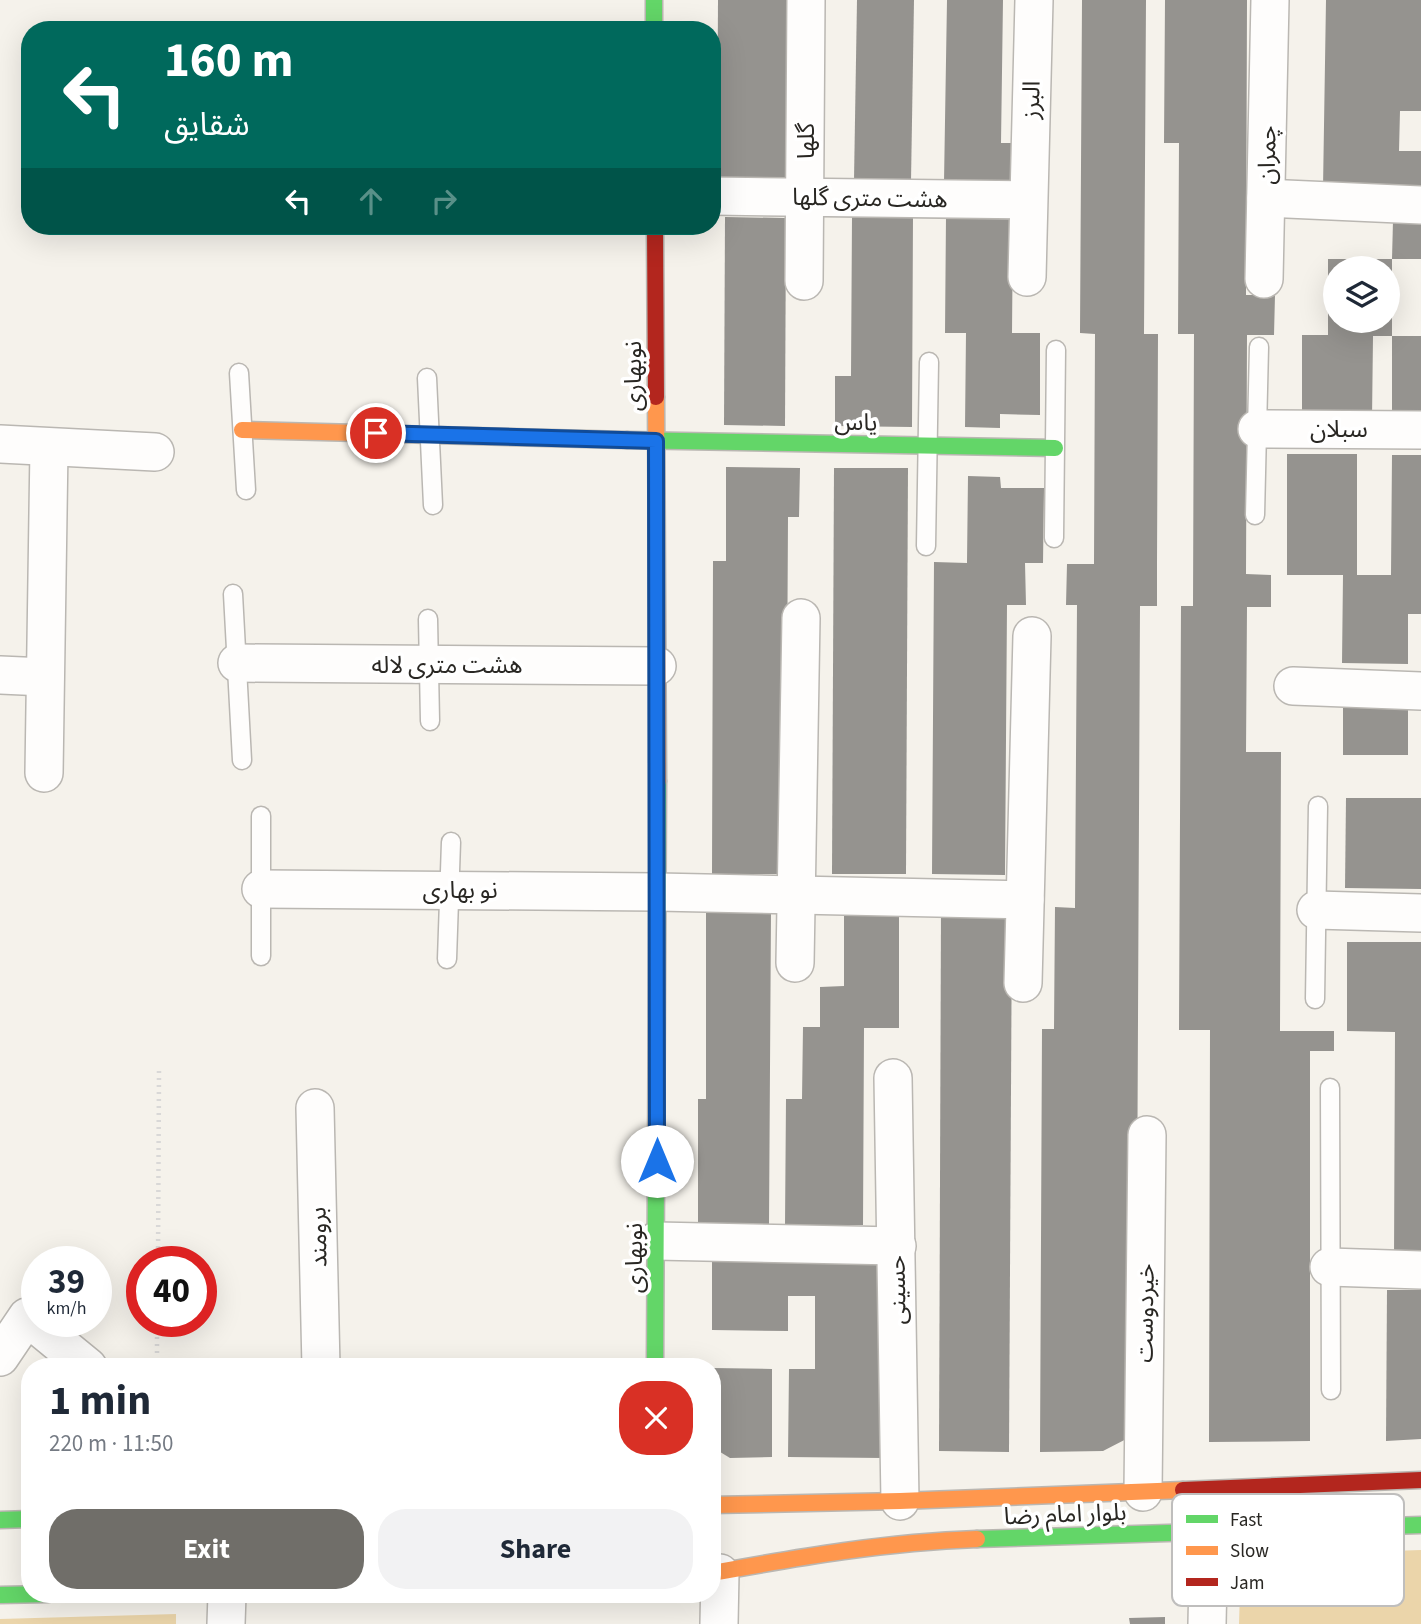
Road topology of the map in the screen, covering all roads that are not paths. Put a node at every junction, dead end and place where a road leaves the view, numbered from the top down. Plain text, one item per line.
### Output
1 (654, 0) edge
2 (806, 0) edge
3 (1034, 0) edge
4 (1270, 0) edge
5 (654, 21) edge
6 (721, 196) edge
7 (806, 196) junction
8 (1266, 198) junction
9 (1028, 200) junction
10 (1421, 205) edge
11 (655, 235) edge
12 (1027, 277) dead end
13 (1264, 279) dead end
14 (804, 281) dead end
15 (1259, 347) dead end
16 (1056, 350) dead end
17 (929, 362) dead end
18 (239, 373) dead end
19 (427, 378) dead end
20 (1257, 429) junction
21 (242, 430) junction
22 (1421, 430) edge
23 (430, 435) junction
24 (656, 441) junction
25 (0, 444) edge
26 (927, 446) junction
27 (1055, 447) junction
28 (49, 448) junction
29 (155, 452) dead end
30 (246, 490) dead end
31 (433, 505) dead end
32 (1255, 515) dead end
33 (1054, 538) dead end
34 (926, 546) dead end
35 (233, 594) dead end
36 (802, 618) dead end
37 (428, 619) dead end
38 (1032, 636) dead end
39 (237, 663) junction
40 (430, 666) junction
41 (657, 666) junction
42 (0, 675) edge
43 (46, 677) junction
44 (1293, 686) dead end
45 (1421, 691) edge
46 (430, 721) dead end
47 (242, 760) dead end
48 (44, 773) dead end
49 (1318, 806) dead end
50 (261, 816) dead end
51 (451, 842) dead end
52 (261, 889) junction
53 (451, 890) junction
54 (658, 892) junction
55 (798, 896) junction
56 (1025, 900) junction
57 (1316, 910) junction
58 (1421, 913) edge
59 (261, 956) dead end
60 (447, 959) dead end
61 (795, 963) dead end
62 (1023, 983) dead end
63 (1315, 999) dead end
64 (893, 1078) dead end
65 (1330, 1088) dead end
66 (315, 1108) dead end
67 (1147, 1135) dead end
68 (656, 1241) junction
69 (897, 1246) junction
70 (1329, 1267) junction
71 (1421, 1270) edge
72 (0, 1357) edge
73 (78, 1358) edge
74 (321, 1358) edge
75 (655, 1358) edge
76 (1331, 1390) dead end
77 (1421, 1480) edge
78 (1143, 1492) junction
79 (900, 1501) junction
80 (721, 1505) edge
81 (21, 1519) edge
82 (0, 1520) edge
83 (1172, 1534) edge
84 (721, 1572) edge
85 (0, 1595) edge
86 (21, 1595) edge
87 (227, 1603) edge
88 (718, 1603) edge
89 (1207, 1606) edge
90 (226, 1624) edge
91 (719, 1624) edge
92 (1207, 1624) edge

1 - 5 street
2 - 7 street, گلها
3 - 9 street, البرز
4 - 8 street, چمران
6 - 7 street, هشت متری گلها
7 - 9 street, هشت متری گلها
7 - 14 street, گلها
8 - 10 street, چمران
8 - 13 street
9 - 12 street, البرز
11 - 24 street, نوبهاری
15 - 20 lane
16 - 27 lane
17 - 26 lane
18 - 21 lane
19 - 23 lane
20 - 22 street, سبلان
20 - 32 lane
21 - 23 street, یاس
21 - 30 lane
23 - 24 street, یاس
23 - 31 lane
24 - 26 street, یاس
24 - 41 street, نوبهاری
25 - 28 street
26 - 27 street, یاس
26 - 34 lane
27 - 33 lane
28 - 29 street
28 - 43 street
35 - 39 lane
36 - 55 street
37 - 40 lane
38 - 56 street
39 - 40 street, هشت متری لاله
39 - 47 lane
40 - 41 street, هشت متری لاله
40 - 46 lane
41 - 54 street, نوبهاری
42 - 43 street
43 - 48 street
44 - 45 street
49 - 57 lane
50 - 52 lane
51 - 53 lane
52 - 53 street, نو بهاری
52 - 59 lane
53 - 54 street, نو بهاری
53 - 60 lane
54 - 55 street, نو بهاری
54 - 68 street, نوبهاری
55 - 56 street, نو بهاری
55 - 61 street
56 - 62 street
57 - 58 street
57 - 63 lane
64 - 69 street, حسینی
65 - 70 lane
66 - 74 street, برومند
67 - 78 street, خیردوست
68 - 69 street
68 - 75 street, نوبهاری
69 - 79 street, حسینی
70 - 71 street
70 - 76 lane
72 - 73 street
77 - 78 street, بلوار امام رضا
78 - 79 street, بلوار امام رضا
79 - 80 street, بلوار امام رضا
81 - 82 street
83 - 84 street, بلوار امام رضا
85 - 86 street
87 - 90 street
88 - 91 street
89 - 92 street

